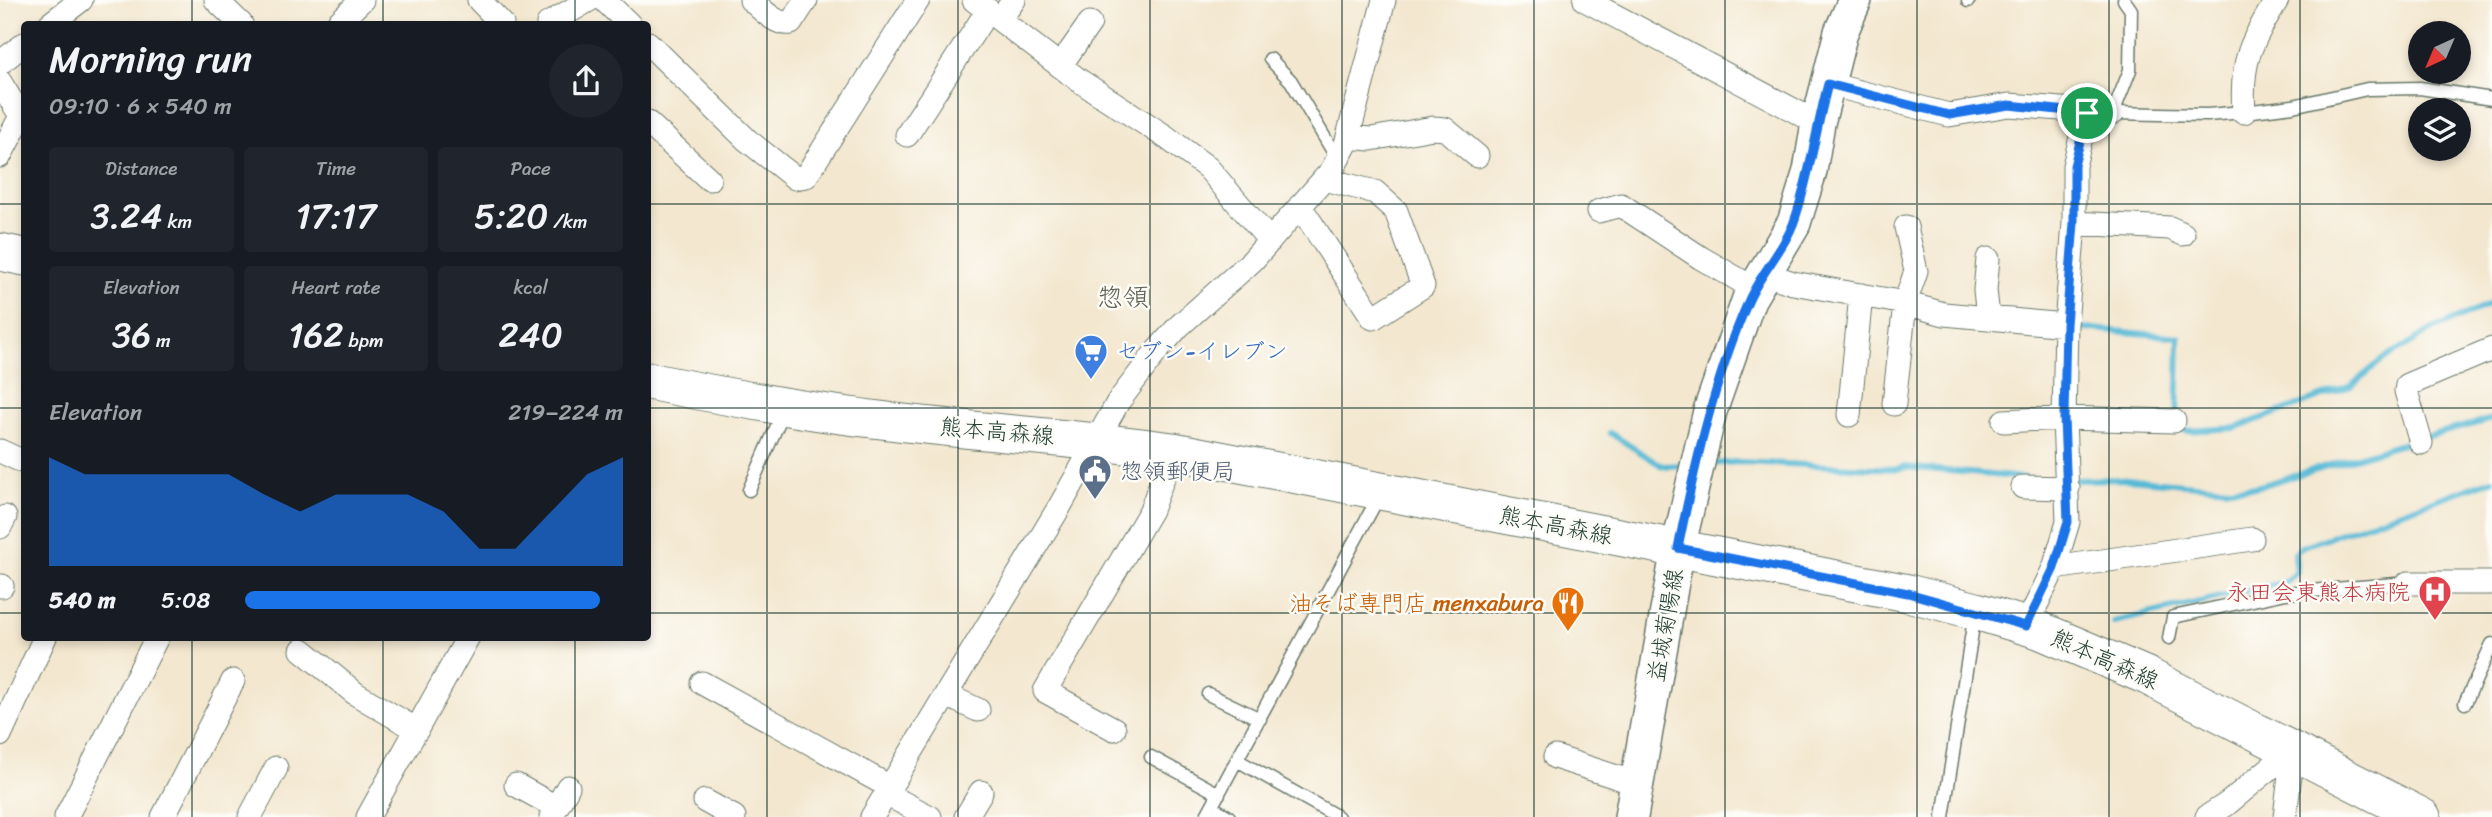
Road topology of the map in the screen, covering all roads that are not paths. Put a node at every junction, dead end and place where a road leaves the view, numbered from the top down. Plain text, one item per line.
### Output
1 (81, 0) edge
2 (216, 0) edge
3 (362, 0) edge
4 (479, 0) edge
5 (604, 0) edge
6 (751, 0) edge
7 (806, 0) edge
8 (918, 0) edge
9 (1014, 0) edge
10 (1384, 0) edge
11 (1584, 0) edge
12 (1855, 0) edge
13 (2124, 0) edge
14 (2277, 0) edge
15 (582, 2) edge
16 (988, 10) edge
17 (54, 21) edge
18 (238, 21) edge
19 (340, 21) edge
20 (499, 21) edge
21 (553, 21) edge
22 (626, 21) edge
23 (1090, 23) dead end
24 (21, 46) edge
25 (651, 46) edge
26 (1270, 59) dead end
27 (0, 62) edge
28 (1060, 65) junction
29 (0, 82) edge
30 (1828, 84) junction
31 (2492, 99) edge
32 (2244, 112) junction
33 (2087, 113) junction
34 (2113, 113) junction
35 (1818, 123) junction
36 (651, 126) edge
37 (907, 135) dead end
38 (1348, 137) junction
39 (0, 156) edge
40 (1477, 156) dead end
41 (1338, 160) junction
42 (709, 178) dead end
43 (1324, 179) junction
44 (1300, 206) junction
45 (1599, 211) dead end
46 (2074, 223) junction
47 (1906, 227) dead end
48 (2183, 234) dead end
49 (1270, 241) junction
50 (0, 252) edge
51 (21, 256) edge
52 (1988, 259) dead end
53 (1760, 281) junction
54 (1861, 295) junction
55 (1905, 303) junction
56 (1988, 317) junction
57 (2066, 325) junction
58 (2492, 349) edge
59 (651, 382) edge
60 (1894, 404) dead end
61 (785, 407) junction
62 (1849, 415) dead end
63 (2064, 418) junction
64 (2004, 421) dead end
65 (2174, 421) dead end
66 (1095, 440) junction
67 (2421, 443) dead end
68 (0, 451) edge
69 (1173, 451) junction
70 (21, 461) edge
71 (2023, 487) dead end
72 (2068, 488) junction
73 (749, 490) dead end
74 (1381, 492) junction
75 (2252, 539) dead end
76 (1678, 548) junction
77 (2054, 568) junction
78 (2408, 583) joint
79 (2492, 583) edge
80 (1976, 611) junction
81 (2026, 626) junction
82 (2169, 638) dead end
83 (43, 641) edge
84 (155, 641) edge
85 (466, 641) edge
86 (2492, 644) edge
87 (302, 650) dead end
88 (233, 681) dead end
89 (702, 683) dead end
90 (1208, 694) dead end
91 (946, 695) junction
92 (2465, 703) dead end
93 (978, 709) dead end
94 (1259, 719) junction
95 (1114, 729) dead end
96 (417, 730) junction
97 (0, 735) edge
98 (2293, 749) junction
99 (1152, 757) dead end
100 (1555, 757) dead end
101 (1237, 760) junction
102 (276, 768) dead end
103 (516, 785) dead end
104 (568, 787) dead end
105 (888, 790) junction
106 (981, 792) dead end
107 (1219, 794) junction
108 (705, 801) dead end
109 (1634, 808) edge
110 (553, 812) edge
111 (1209, 812) edge
112 (2401, 812) edge
113 (66, 817) edge
114 (163, 817) edge
115 (250, 817) edge
116 (368, 817) edge
117 (734, 817) edge
118 (872, 817) edge
119 (930, 817) edge
120 (966, 817) edge
121 (1229, 817) edge
122 (1338, 817) edge
123 (1942, 817) edge
124 (2207, 817) edge
125 (2285, 817) edge

1 - 17 street
2 - 18 street
3 - 19 street
4 - 20 street
5 - 22 street
6 - 7 street
8 - 25 street
9 - 16 street
10 - 38 street
11 - 35 street
12 - 30 main road, 益城菊陽線
13 - 34 lane
14 - 32 street
15 - 21 street
16 - 28 street
16 - 37 street
23 - 28 street
24 - 27 street
26 - 41 lane
28 - 49 street
29 - 39 street
30 - 33 street
30 - 35 main road, 益城菊陽線
31 - 32 lane
32 - 34 lane
33 - 34 street
33 - 46 street
35 - 53 main road, 益城菊陽線
36 - 42 street
38 - 40 street
38 - 41 street
41 - 43 street
43 - 44 street
43 - 44 street
44 - 49 street
45 - 53 street
46 - 48 street
46 - 57 street
47 - 55 street
49 - 66 street
50 - 51 main road
52 - 56 street
53 - 54 street
53 - 76 main road, 益城菊陽線
54 - 55 street
54 - 62 street
55 - 56 street
55 - 60 street
56 - 57 street
57 - 63 street
58 - 67 street
59 - 61 main road, 熊本高森線
61 - 66 main road, 熊本高森線
61 - 73 lane
63 - 64 street
63 - 65 street
63 - 72 street
66 - 69 main road, 熊本高森線
66 - 91 street
68 - 70 street
69 - 74 main road, 熊本高森線
69 - 95 street
71 - 72 street
72 - 77 street
74 - 76 main road, 熊本高森線
74 - 94 lane
75 - 77 street
76 - 80 main road, 熊本高森線
76 - 109 main road, 益城菊陽線
77 - 81 street
78 - 79 street
78 - 82 lane
80 - 81 main road, 熊本高森線
80 - 123 lane
81 - 98 main road, 熊本高森線
83 - 97 street
84 - 113 street
85 - 96 street
86 - 92 lane
87 - 96 street
88 - 114 street
89 - 105 street
90 - 94 lane
91 - 93 street
91 - 105 street
94 - 101 lane
96 - 116 street
98 - 112 main road, 熊本高森線
98 - 124 street
98 - 125 street
99 - 107 lane
100 - 109 street
101 - 107 lane
101 - 122 lane
102 - 115 street
103 - 110 street
104 - 110 street
105 - 118 street
105 - 119 street
106 - 120 street
107 - 111 lane
108 - 117 street
111 - 121 lane

